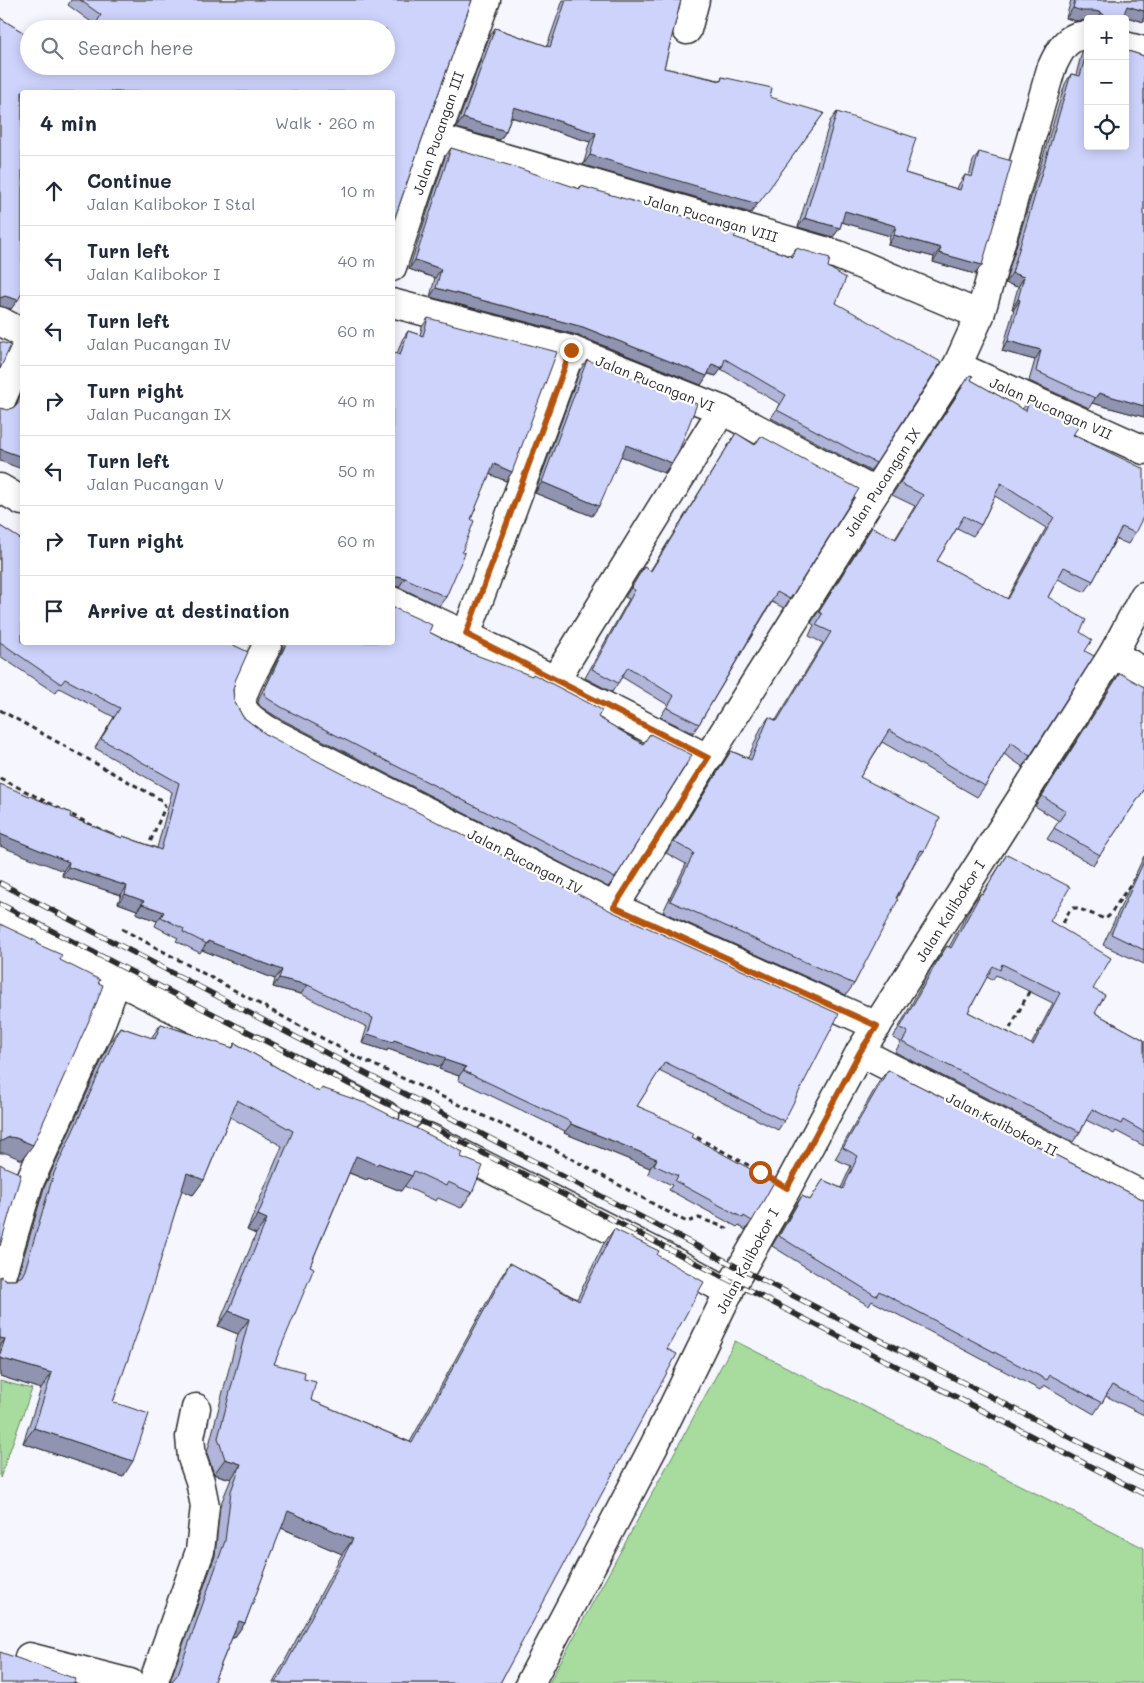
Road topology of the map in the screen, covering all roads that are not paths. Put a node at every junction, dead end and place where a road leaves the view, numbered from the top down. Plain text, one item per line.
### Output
1 (486, 0) edge
2 (695, 0) edge
3 (687, 30) dead end
4 (1084, 36) edge
5 (1129, 47) edge
6 (1144, 52) edge
7 (436, 138) junction
8 (395, 258) edge
9 (395, 304) edge
10 (980, 315) junction
11 (0, 321) edge
12 (20, 332) edge
13 (571, 350) junction
14 (20, 357) edge
15 (957, 366) junction
16 (0, 404) edge
17 (722, 410) junction
18 (1144, 450) edge
19 (0, 488) edge
20 (875, 492) junction
21 (20, 500) edge
22 (1144, 596) edge
23 (395, 602) edge
24 (466, 634) junction
25 (264, 645) edge
26 (1113, 654) junction
27 (1144, 672) edge
28 (555, 680) junction
29 (708, 758) junction
30 (614, 907) junction
31 (0, 921) edge
32 (117, 980) junction
33 (877, 1026) junction
34 (860, 1052) junction
35 (5, 1171) edge
36 (29, 1183) junction
37 (1144, 1196) edge
38 (0, 1280) edge
39 (729, 1292) junction
40 (196, 1408) dead end
41 (29, 1657) dead end
42 (130, 1683) edge
43 (153, 1683) edge
44 (530, 1683) edge

1 - 7 street, Jalan Pucangan III
2 - 3 street
4 - 10 street, Jalan Pucangan IX
5 - 6 street
7 - 8 street, Jalan Pucangan III
7 - 10 street, Jalan Pucangan VIII
9 - 13 street, Jalan Pucangan VI
10 - 15 street, Jalan Pucangan IX
11 - 12 street
13 - 17 street, Jalan Pucangan VI
13 - 24 street
14 - 16 street
15 - 18 street, Jalan Pucangan VII
15 - 20 street, Jalan Pucangan IX
17 - 20 street, Jalan Pucangan VI
17 - 28 street
19 - 21 street
20 - 29 street, Jalan Pucangan IX
22 - 26 street, Jalan Kalibokor I
23 - 24 street
24 - 28 street
25 - 30 street, Jalan Pucangan IV
26 - 27 street
26 - 33 street, Jalan Kalibokor I
28 - 29 street
29 - 30 street, Jalan Pucangan IX
30 - 33 street, Jalan Pucangan IV
31 - 32 street
32 - 36 street
32 - 39 street
33 - 34 street, Jalan Kalibokor I
34 - 37 street, Jalan Kalibokor II
34 - 39 street, Jalan Kalibokor I
35 - 36 street
36 - 38 street
39 - 44 street, Jalan Kalibokor I
40 - 43 street
41 - 42 street

